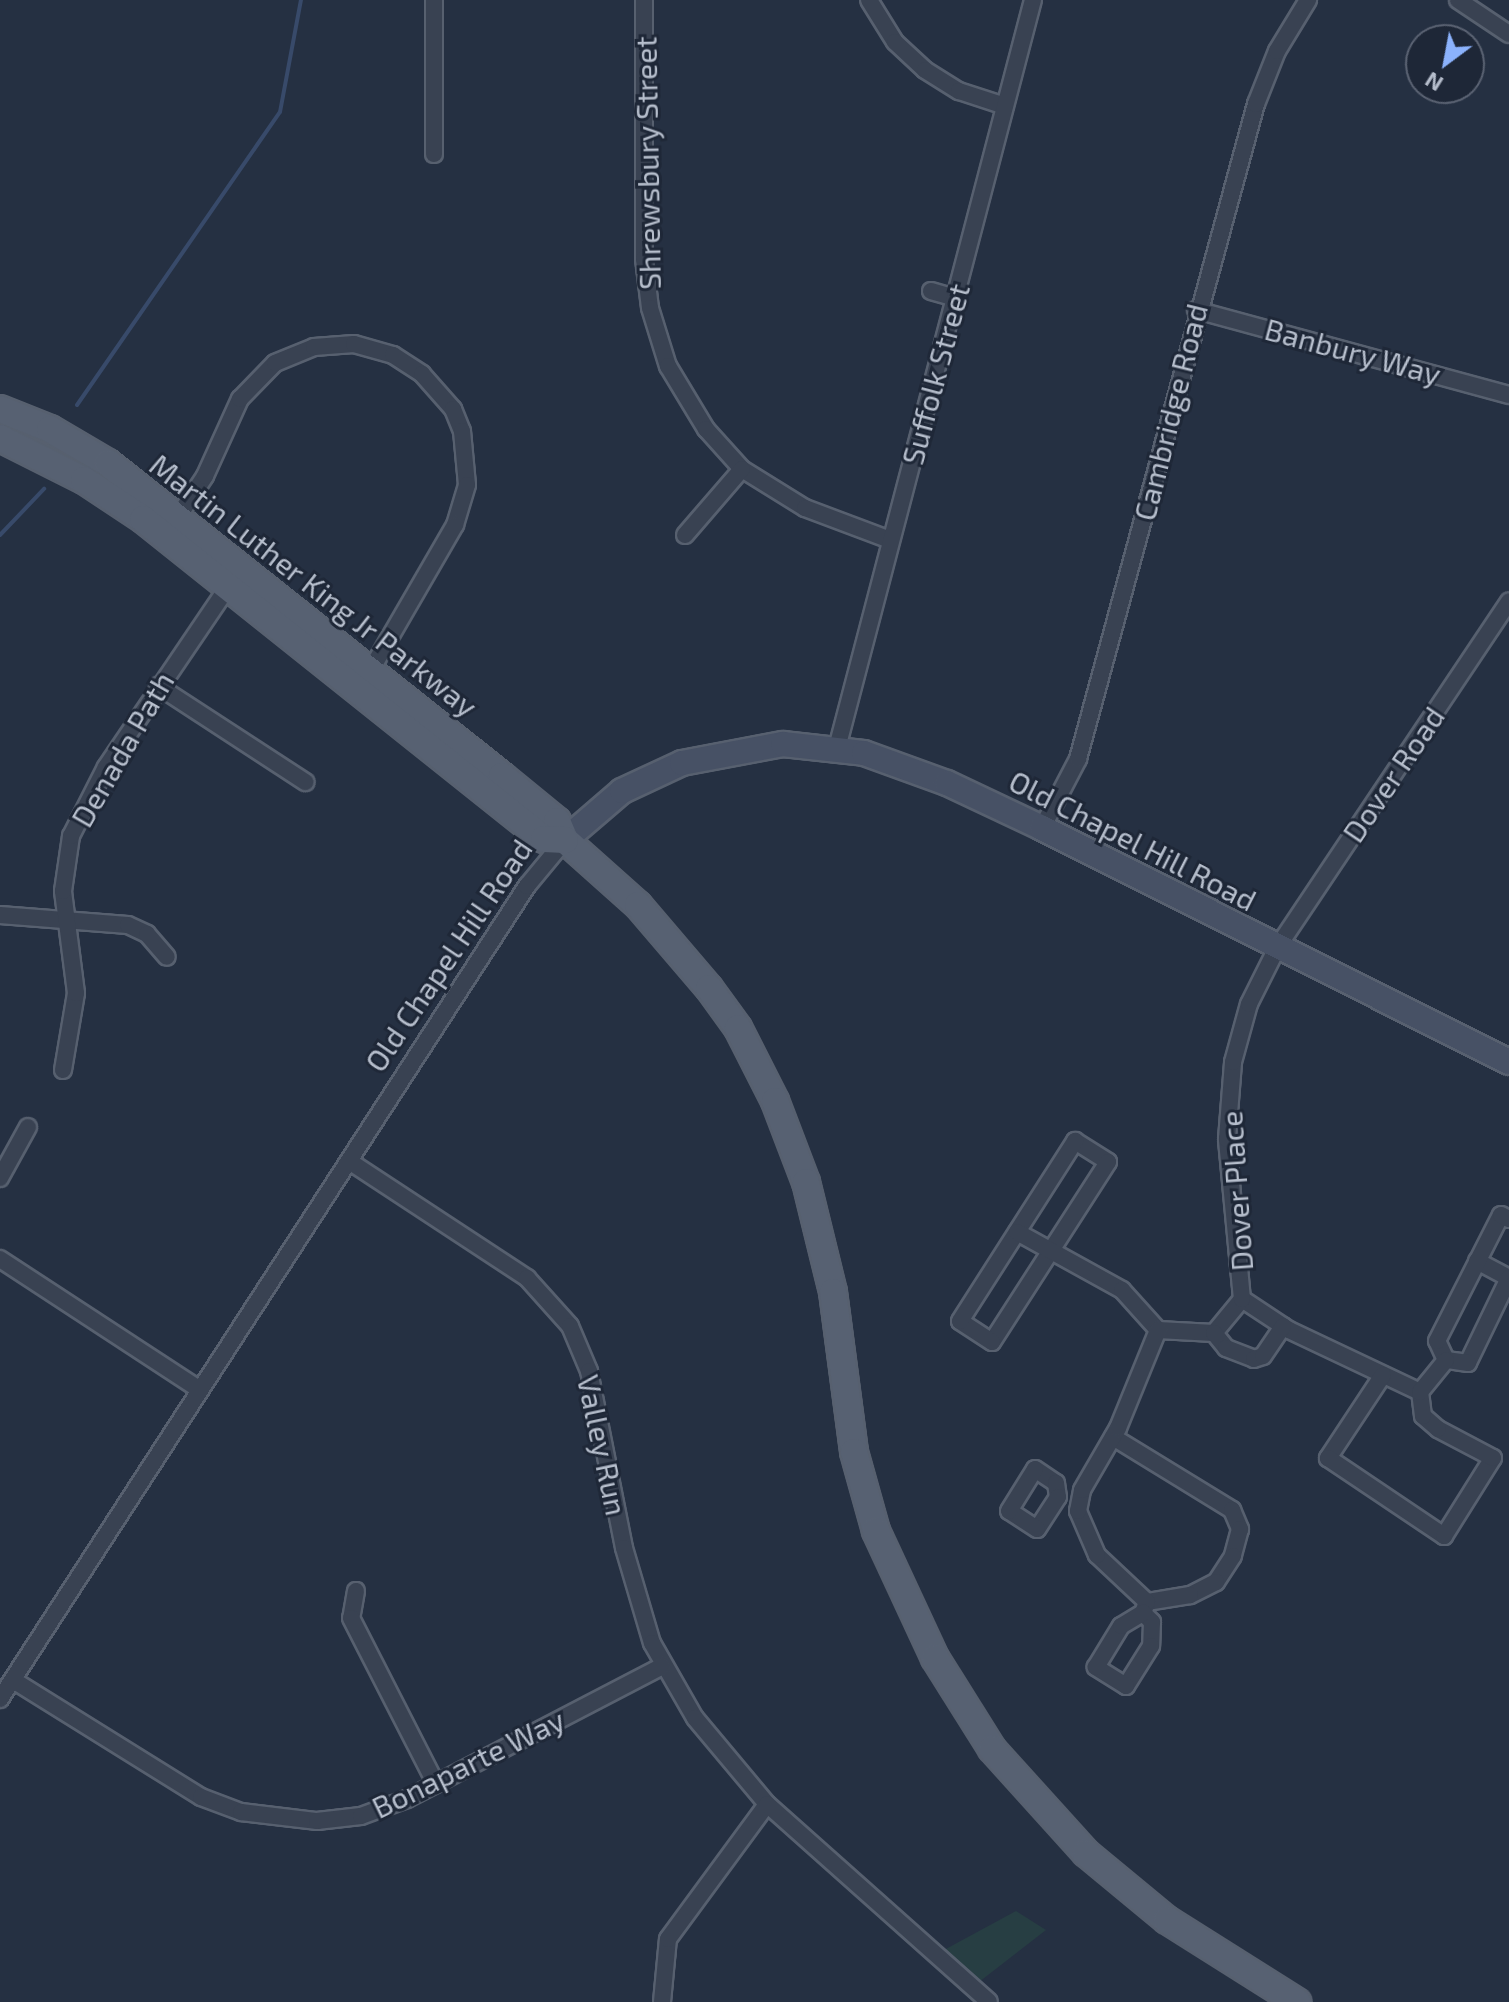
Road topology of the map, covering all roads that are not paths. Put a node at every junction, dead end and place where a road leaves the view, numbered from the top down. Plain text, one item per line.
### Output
1 (434, 0) edge
2 (644, 0) edge
3 (869, 0) edge
4 (1033, 0) edge
5 (1308, 0) edge
6 (1458, 0) edge
7 (1509, 34) edge
8 (1005, 106) junction
9 (434, 154) dead end
10 (931, 291) dead end
11 (955, 298) junction
12 (1196, 310) junction
13 (1509, 395) edge
14 (0, 409) edge
15 (0, 438) edge
16 (742, 469) junction
17 (178, 517) junction
18 (685, 535) dead end
19 (890, 540) junction
20 (228, 587) junction
21 (1509, 602) edge
22 (371, 670) junction
23 (158, 686) junction
24 (837, 748) junction
25 (305, 782) dead end
26 (1042, 828) junction
27 (565, 840) junction
28 (0, 915) edge
29 (65, 922) junction
30 (1277, 948) junction
31 (167, 957) dead end
32 (1509, 1062) edge
33 (63, 1070) dead end
34 (28, 1127) dead end
35 (349, 1161) junction
36 (0, 1178) edge
37 (1509, 1219) edge
38 (1017, 1232) junction
39 (1049, 1252) junction
40 (0, 1259) edge
41 (1477, 1261) junction
42 (1509, 1278) edge
43 (1242, 1299) junction
44 (1283, 1326) junction
45 (1158, 1330) junction
46 (1214, 1333) junction
47 (1446, 1360) junction
48 (1383, 1375) junction
49 (200, 1390) junction
50 (1420, 1392) junction
51 (1113, 1437) junction
52 (1058, 1497) dead end
53 (1079, 1501) junction
54 (356, 1591) dead end
55 (662, 1666) junction
56 (13, 1680) junction
57 (0, 1699) edge
58 (436, 1784) junction
59 (767, 1804) junction
60 (662, 2002) edge
61 (989, 2002) edge
62 (1297, 2002) edge

1 - 9 street
2 - 16 street, Shrewsbury Street
3 - 8 street
4 - 8 street, Suffolk Street
5 - 12 street, Cambridge Road
6 - 7 street
8 - 11 street, Suffolk Street
10 - 11 street
11 - 19 street, Suffolk Street
12 - 13 street, Banbury Way
12 - 26 street, Cambridge Road
14 - 17 main road, Martin Luther King Jr Parkway
15 - 20 main road, Martin Luther King Jr Parkway
16 - 18 street
16 - 19 street, Shrewsbury Street
17 - 22 main road, Martin Luther King Jr Parkway
17 - 22 street
19 - 24 street, Suffolk Street
20 - 23 street, Denada Path
20 - 27 main road, Martin Luther King Jr Parkway
21 - 30 street, Dover Road
22 - 27 main road, Martin Luther King Jr Parkway
23 - 25 street
23 - 29 street, Denada Path
24 - 26 street, Old Chapel Hill Road
24 - 27 street, Old Chapel Hill Road
26 - 30 street, Old Chapel Hill Road
27 - 35 street, Old Chapel Hill Road
27 - 62 main road, Martin Luther King Jr Parkway
28 - 29 street
29 - 31 street
29 - 33 street, Denada Path
30 - 32 street, Old Chapel Hill Road
30 - 43 street, Dover Place
34 - 36 street
35 - 49 street, Old Chapel Hill Road
35 - 55 street, Valley Run
37 - 41 street
38 - 39 street
38 - 39 street
38 - 39 street
39 - 45 street
40 - 49 street
41 - 42 street
41 - 47 street
42 - 47 street
43 - 44 street, Dover Place
43 - 46 street, Dover Place
44 - 46 street
44 - 48 street, Dover Place
45 - 46 street
45 - 51 street
47 - 50 street
48 - 50 street, Dover Place
48 - 50 street
49 - 56 street, Old Chapel Hill Road
51 - 53 street
51 - 53 street
52 - 53 street
54 - 58 street
55 - 58 street, Bonaparte Way
55 - 59 street, Valley Run
56 - 57 street, Old Chapel Hill Road
56 - 58 street, Bonaparte Way
59 - 60 street
59 - 61 street, Valley Run

